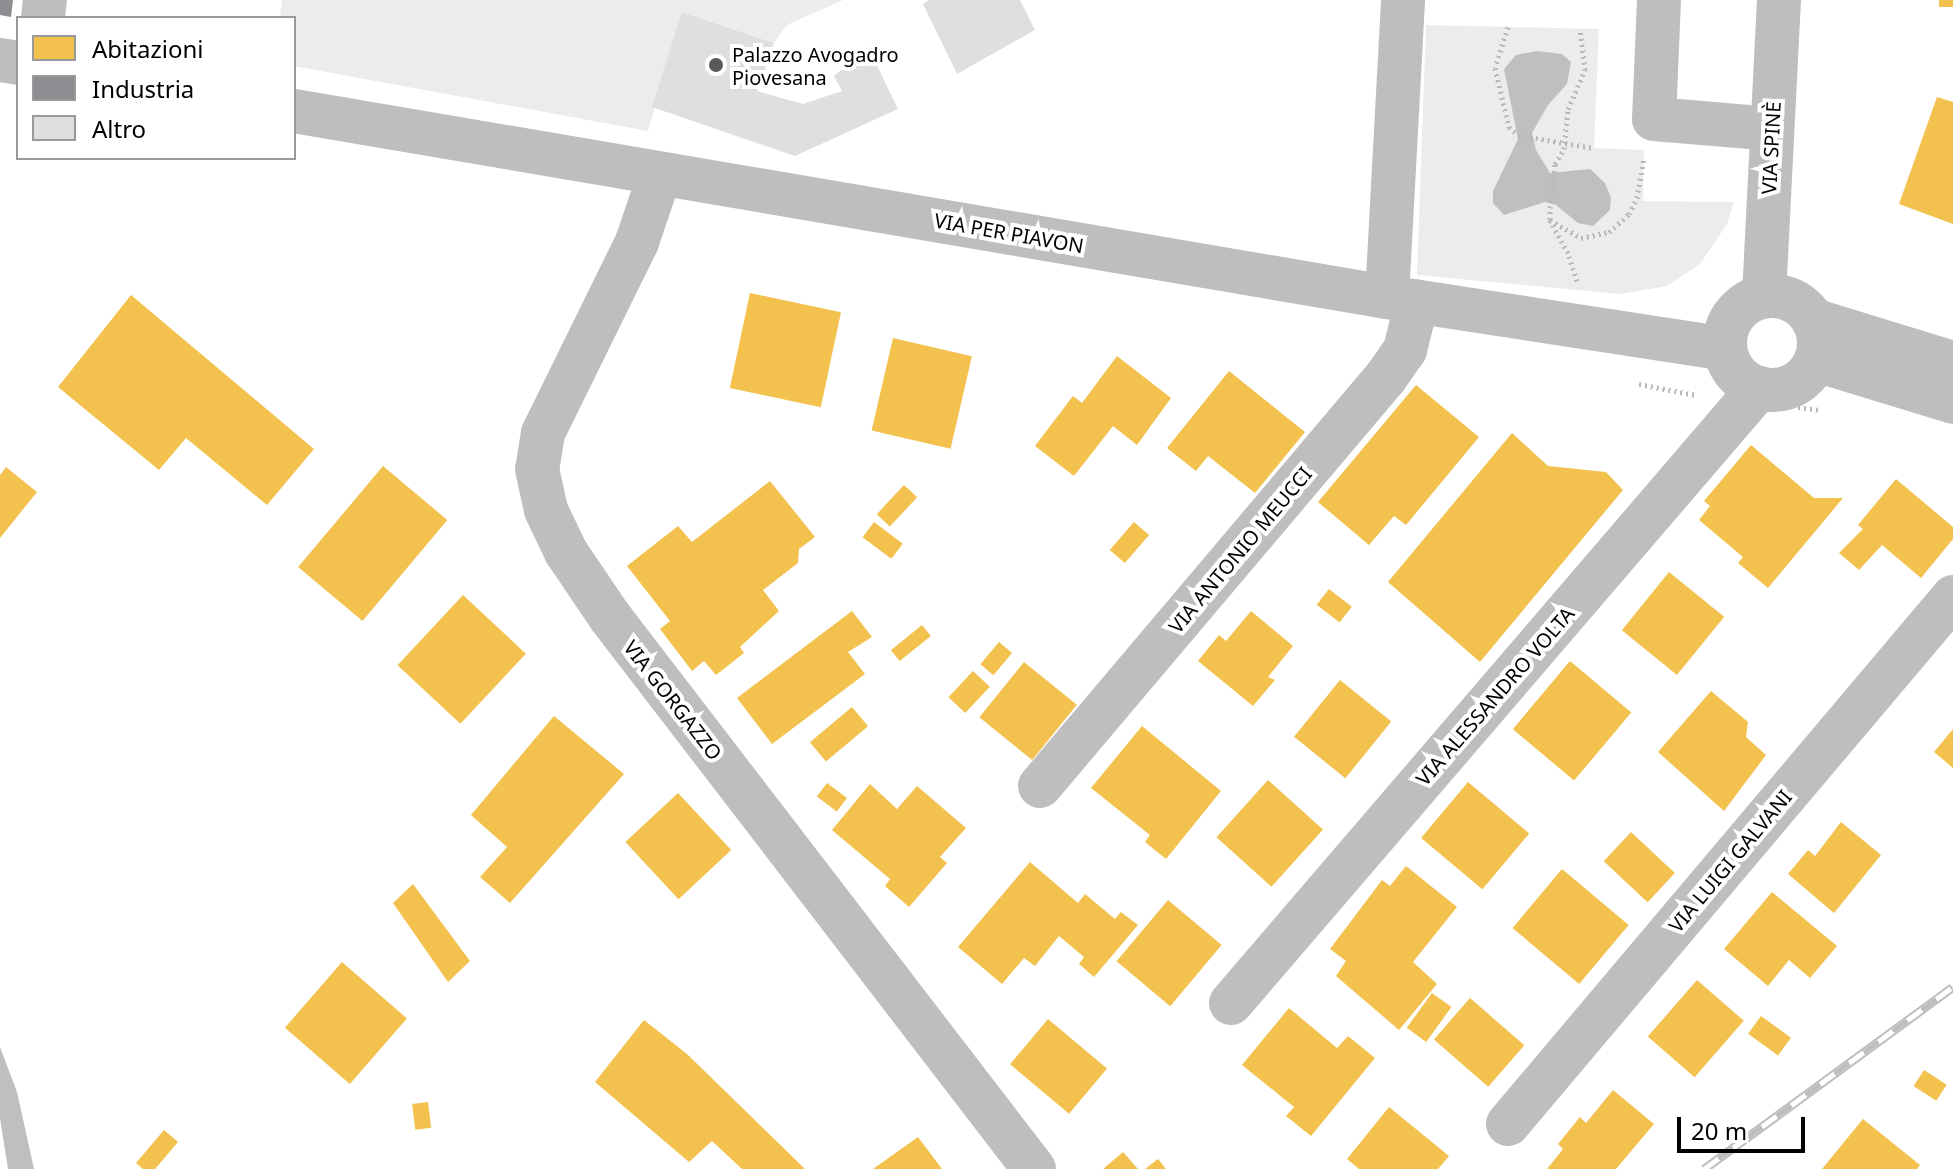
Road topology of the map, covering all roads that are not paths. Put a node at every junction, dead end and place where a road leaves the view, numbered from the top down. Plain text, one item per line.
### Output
1 (1403, 0) edge
2 (1659, 0) edge
3 (1779, 0) edge
4 (296, 111) edge
5 (1772, 129) junction
6 (660, 174) junction
7 (1764, 296) junction
8 (1402, 299) junction
9 (1814, 340) junction
10 (1725, 349) junction
11 (1953, 363) edge
12 (1759, 388) junction
13 (1953, 402) edge
14 (1953, 597) edge
15 (1040, 786) dead end
16 (1231, 1003) dead end
17 (1508, 1124) dead end
18 (1034, 1169) edge

1 - 8 street, VIA ANTONIO MEUCCI
2 - 5 street
3 - 5 street, VIA SPINÈ
4 - 6 street, VIA PER PIAVON
5 - 7 street, VIA SPINÈ
6 - 8 street, VIA PER PIAVON
6 - 18 street, VIA GORGAZZO
7 - 9 street
7 - 10 street
8 - 10 street, VIA PER PIAVON
8 - 15 street, VIA ANTONIO MEUCCI
9 - 11 street
9 - 12 street
9 - 13 street
10 - 12 street
12 - 16 street, VIA ALESSANDRO VOLTA
14 - 17 street, VIA LUIGI GALVANI

